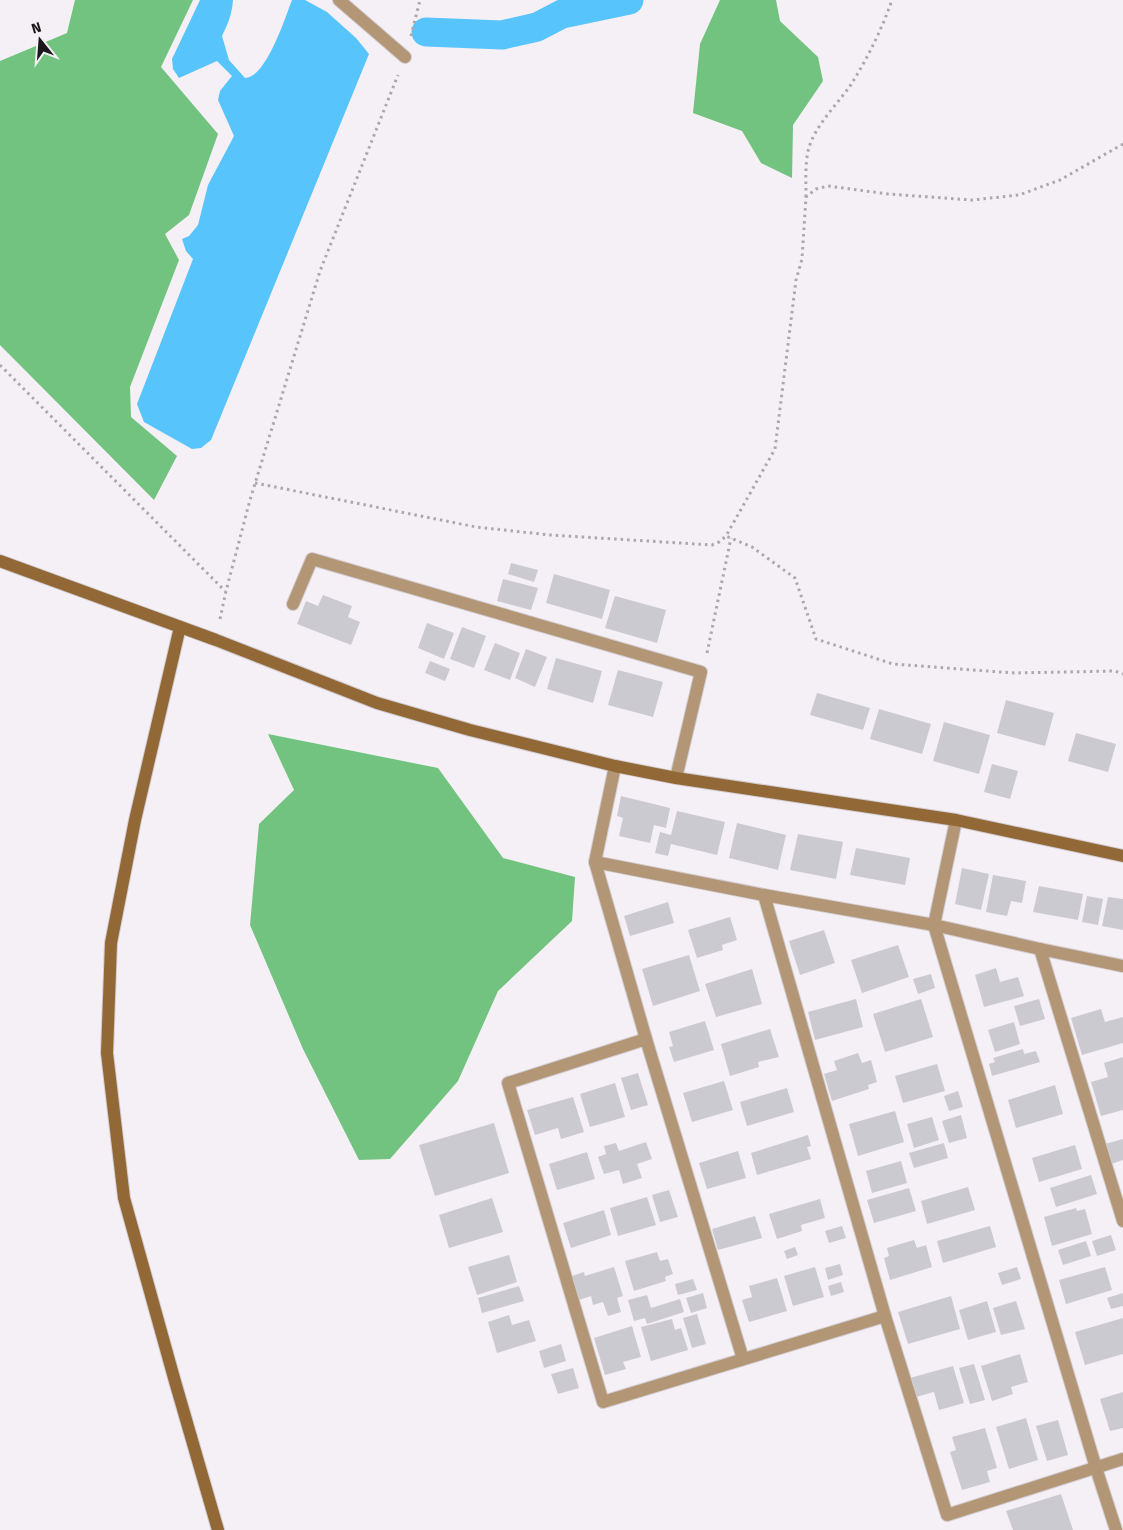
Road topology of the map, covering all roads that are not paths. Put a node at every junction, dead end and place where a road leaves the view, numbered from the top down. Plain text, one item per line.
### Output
1 (339, 0) edge
2 (405, 57) road end
3 (0, 561) edge
4 (293, 604) dead end
5 (180, 627) junction
6 (615, 766) junction
7 (676, 778) junction
8 (956, 820) junction
9 (1123, 856) edge
10 (595, 862) junction
11 (764, 895) junction
12 (934, 925) junction
13 (1040, 950) junction
14 (1123, 966) edge
15 (646, 1039) junction
16 (1123, 1221) edge
17 (885, 1316) junction
18 (743, 1359) junction
19 (1123, 1459) edge
20 (1096, 1468) junction
21 (218, 1530) edge
22 (1116, 1530) edge

1 - 2 street
3 - 5 street
4 - 7 street
5 - 6 street
5 - 21 street
6 - 7 street
6 - 10 street
7 - 8 street
8 - 9 street
8 - 12 street
10 - 11 street
10 - 15 street
11 - 12 street
11 - 17 street
12 - 13 street
12 - 20 street
13 - 14 street
13 - 16 street
15 - 18 street
15 - 18 street
17 - 18 street
17 - 20 street
19 - 20 street
20 - 22 street

